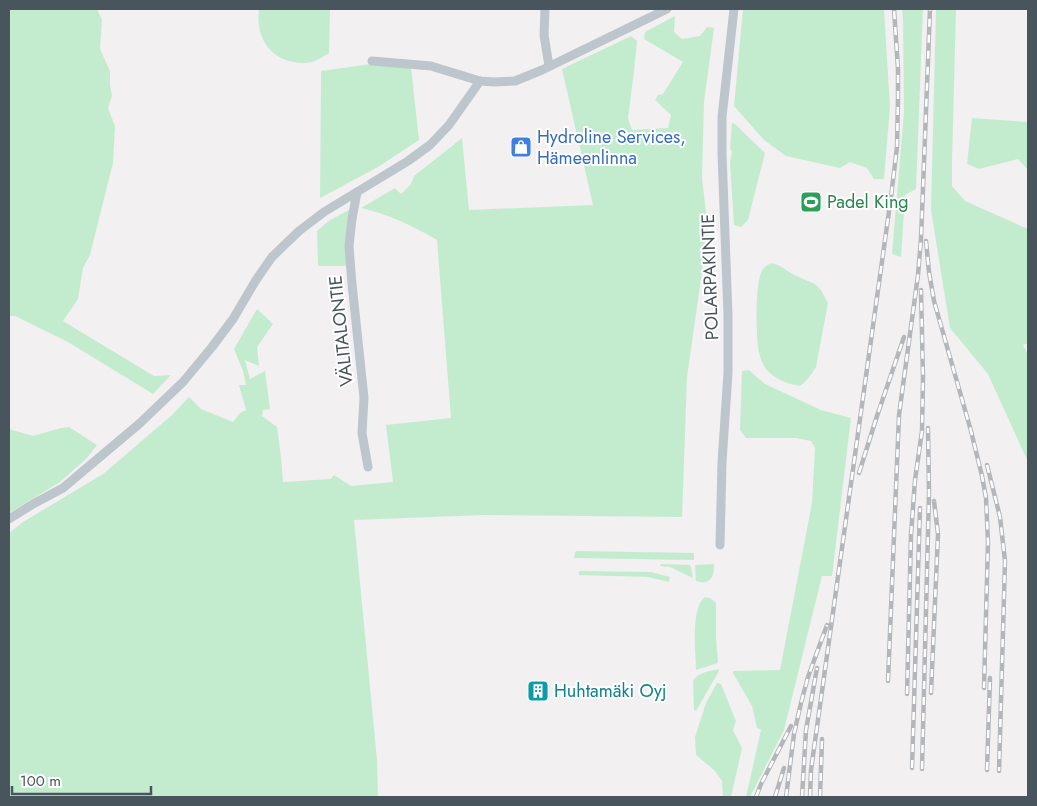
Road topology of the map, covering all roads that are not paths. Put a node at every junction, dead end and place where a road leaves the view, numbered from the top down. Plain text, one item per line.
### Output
1 (544, 9) edge
2 (666, 9) edge
3 (734, 9) edge
4 (372, 61) dead end
5 (549, 66) junction
6 (480, 81) junction
7 (357, 192) junction
8 (368, 466) dead end
9 (9, 519) edge
10 (720, 545) dead end

1 - 5 street
2 - 5 street
3 - 10 street, POLARPAKINTIE
4 - 6 street
5 - 6 street
6 - 7 street
7 - 8 street, VÄLITALONTIE
7 - 9 street

